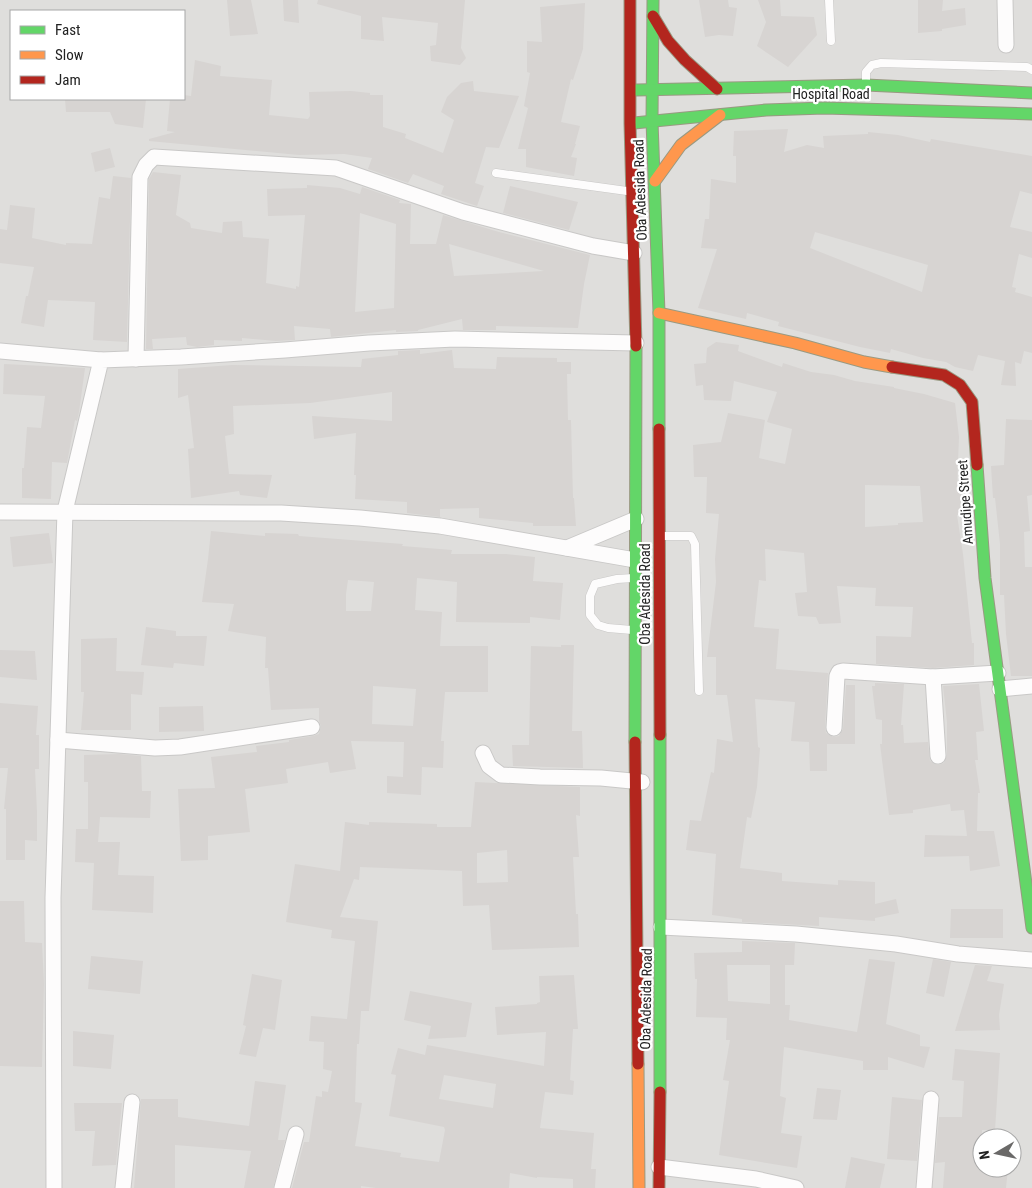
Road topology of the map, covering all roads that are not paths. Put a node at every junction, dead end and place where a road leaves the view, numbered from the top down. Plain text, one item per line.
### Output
1 (630, 0) edge
2 (653, 0) edge
3 (829, 0) edge
4 (1004, 0) edge
5 (653, 16) junction
6 (831, 41) dead end
7 (1006, 45) dead end
8 (1032, 70) edge
9 (866, 85) junction
10 (717, 89) junction
11 (630, 90) junction
12 (652, 90) junction
13 (1032, 93) edge
14 (1032, 114) edge
15 (720, 116) junction
16 (652, 121) junction
17 (630, 123) junction
18 (496, 173) dead end
19 (654, 181) junction
20 (632, 192) junction
21 (634, 254) junction
22 (659, 313) junction
23 (636, 343) junction
24 (0, 351) edge
25 (136, 359) junction
26 (101, 360) junction
27 (65, 511) junction
28 (0, 512) edge
29 (636, 519) junction
30 (660, 536) junction
31 (567, 548) junction
32 (635, 560) junction
33 (635, 578) junction
34 (635, 630) junction
35 (998, 673) junction
36 (933, 677) junction
37 (1032, 686) edge
38 (1000, 689) junction
39 (699, 691) dead end
40 (312, 727) dead end
41 (834, 728) dead end
42 (58, 740) junction
43 (483, 753) dead end
44 (938, 756) dead end
45 (635, 781) junction
46 (660, 784) junction
47 (661, 928) junction
48 (1032, 928) edge
49 (1032, 960) edge
50 (931, 1099) dead end
51 (132, 1102) dead end
52 (296, 1134) dead end
53 (659, 1167) junction
54 (54, 1188) edge
55 (123, 1188) edge
56 (282, 1188) edge
57 (639, 1188) edge
58 (659, 1188) edge
59 (796, 1188) edge
60 (924, 1188) edge

1 - 11 main road, Oba Adesida Road
2 - 5 main road, Oba Adesida Road
3 - 6 lane
4 - 7 street
5 - 10 main road
5 - 12 main road, Oba Adesida Road
8 - 9 lane
9 - 10 main road, Hospital Road
9 - 13 main road, Hospital Road
10 - 12 main road, Hospital Road
11 - 12 main road, Hospital Road
11 - 17 main road, Oba Adesida Road
12 - 16 main road, Oba Adesida Road
14 - 15 main road, Hospital Road
15 - 16 main road, Hospital Road
15 - 19 main road
16 - 17 main road, Hospital Road
16 - 19 main road, Oba Adesida Road
17 - 20 main road, Oba Adesida Road
18 - 20 lane
19 - 22 main road, Oba Adesida Road
20 - 21 main road, Oba Adesida Road
21 - 23 main road, Oba Adesida Road
21 - 25 street
22 - 30 main road, Oba Adesida Road
22 - 35 main road, Amudipe Street
23 - 25 street
23 - 29 main road, Oba Adesida Road
24 - 26 street
25 - 26 street
26 - 27 street
27 - 28 street
27 - 31 street
27 - 42 street
29 - 31 street
29 - 32 main road, Oba Adesida Road
30 - 39 lane
30 - 46 main road, Oba Adesida Road
31 - 32 street
32 - 33 main road, Oba Adesida Road
33 - 34 main road, Oba Adesida Road
33 - 34 lane
34 - 45 main road, Oba Adesida Road
35 - 36 street
35 - 38 main road, Amudipe Street
36 - 41 street
36 - 44 street
37 - 38 street
38 - 48 main road, Amudipe Street
40 - 42 street
42 - 54 street
43 - 45 street
45 - 46 street
45 - 57 main road, Oba Adesida Road
46 - 47 main road, Oba Adesida Road
47 - 49 street
47 - 53 main road, Oba Adesida Road
50 - 60 street
51 - 55 street
52 - 56 street
53 - 58 main road, Oba Adesida Road
53 - 59 street

